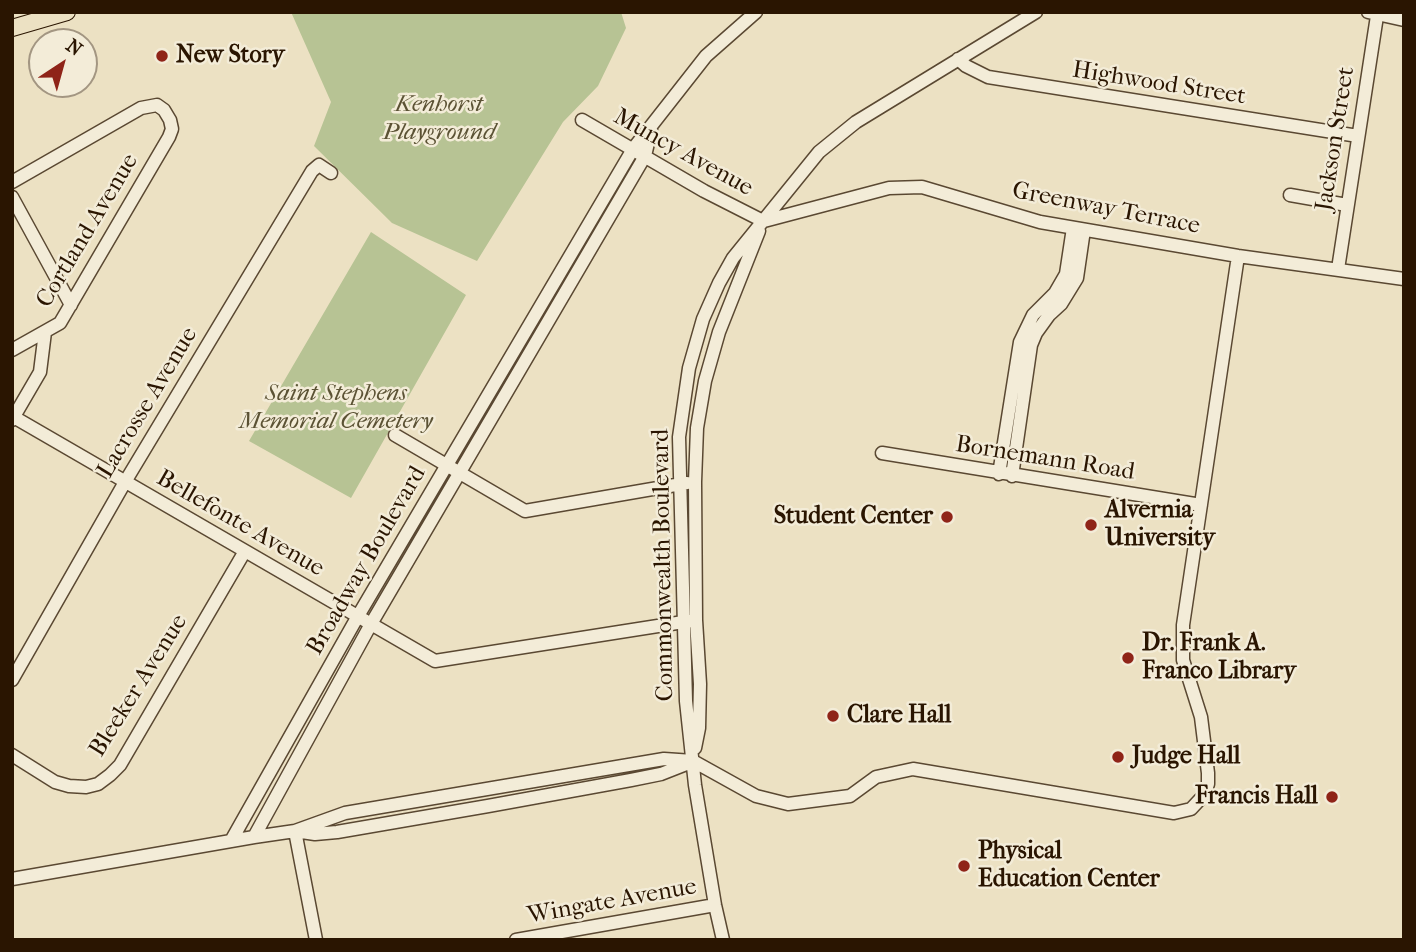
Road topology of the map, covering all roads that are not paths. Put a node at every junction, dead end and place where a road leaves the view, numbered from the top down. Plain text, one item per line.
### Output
1 (67, 12) edge
2 (756, 12) edge
3 (1036, 12) edge
4 (1373, 14) edge
5 (1404, 19) edge
6 (12, 28) edge
7 (958, 60) junction
8 (582, 120) dead end
9 (653, 126) junction
10 (1358, 136) junction
11 (633, 149) junction
12 (645, 156) junction
13 (331, 173) dead end
14 (12, 181) edge
15 (1290, 195) dead end
16 (12, 197) edge
17 (1347, 205) junction
18 (763, 221) junction
19 (1078, 229) junction
20 (1238, 256) junction
21 (1338, 269) junction
22 (1404, 279) edge
23 (71, 305) junction
24 (45, 332) junction
25 (12, 350) edge
26 (13, 417) edge
27 (395, 435) dead end
28 (882, 453) dead end
29 (447, 465) junction
30 (460, 473) junction
31 (1005, 475) junction
32 (125, 482) junction
33 (695, 482) junction
34 (681, 484) junction
35 (1201, 505) junction
36 (245, 551) junction
37 (358, 617) junction
38 (690, 621) junction
39 (371, 624) junction
40 (12, 680) edge
41 (12, 755) edge
42 (693, 761) junction
43 (295, 831) junction
44 (254, 837) junction
45 (231, 841) junction
46 (12, 879) edge
47 (715, 905) junction
48 (316, 940) edge
49 (516, 940) edge
50 (723, 940) edge

1 - 6 main road
2 - 9 street, Broadway Boulevard
3 - 7 street, Commonwealth Boulevard
4 - 5 street
4 - 10 street, Jackson Street
7 - 10 street, Highwood Street
7 - 18 street, Commonwealth Boulevard
8 - 11 street, Muncy Avenue
9 - 11 street, Broadway Boulevard
9 - 12 street, Broadway Boulevard
10 - 17 street, Jackson Street
11 - 12 street, Muncy Avenue
11 - 29 street, Broadway Boulevard
12 - 18 street, Muncy Avenue
12 - 30 street, Broadway Boulevard
13 - 32 street, Lacrosse Avenue
14 - 23 street, Cortland Avenue
15 - 17 street
16 - 23 street
17 - 21 street, Jackson Street
18 - 19 street, Greenway Terrace
18 - 33 street, Commonwealth Boulevard
18 - 34 street, Commonwealth Boulevard
19 - 20 street, Greenway Terrace
19 - 31 street
20 - 21 street, Greenway Terrace
20 - 35 street
21 - 22 street, Greenway Terrace
23 - 24 street, Cortland Avenue
24 - 25 street
24 - 26 street, Cortland Avenue
26 - 32 street, Bellefonte Avenue
27 - 29 street
28 - 31 street, Bornemann Road
29 - 30 street
29 - 37 street, Broadway Boulevard
30 - 34 street
30 - 39 street, Broadway Boulevard
31 - 35 street, Bornemann Road
32 - 36 street, Bellefonte Avenue
32 - 40 street, Lacrosse Avenue
33 - 34 street
33 - 38 street, Commonwealth Boulevard
34 - 38 street, Commonwealth Boulevard
35 - 42 street
36 - 37 street, Bellefonte Avenue
36 - 41 street, Bleeker Avenue
37 - 39 street, Bellefonte Avenue
37 - 45 street, Broadway Boulevard
38 - 39 street, Bellefonte Avenue
38 - 42 street, Commonwealth Boulevard
39 - 44 street, Broadway Boulevard
42 - 43 street
42 - 47 street, Commonwealth Boulevard
43 - 44 street
43 - 48 street
44 - 45 street
45 - 46 street
47 - 49 street, Wingate Avenue
47 - 50 street, Commonwealth Boulevard

